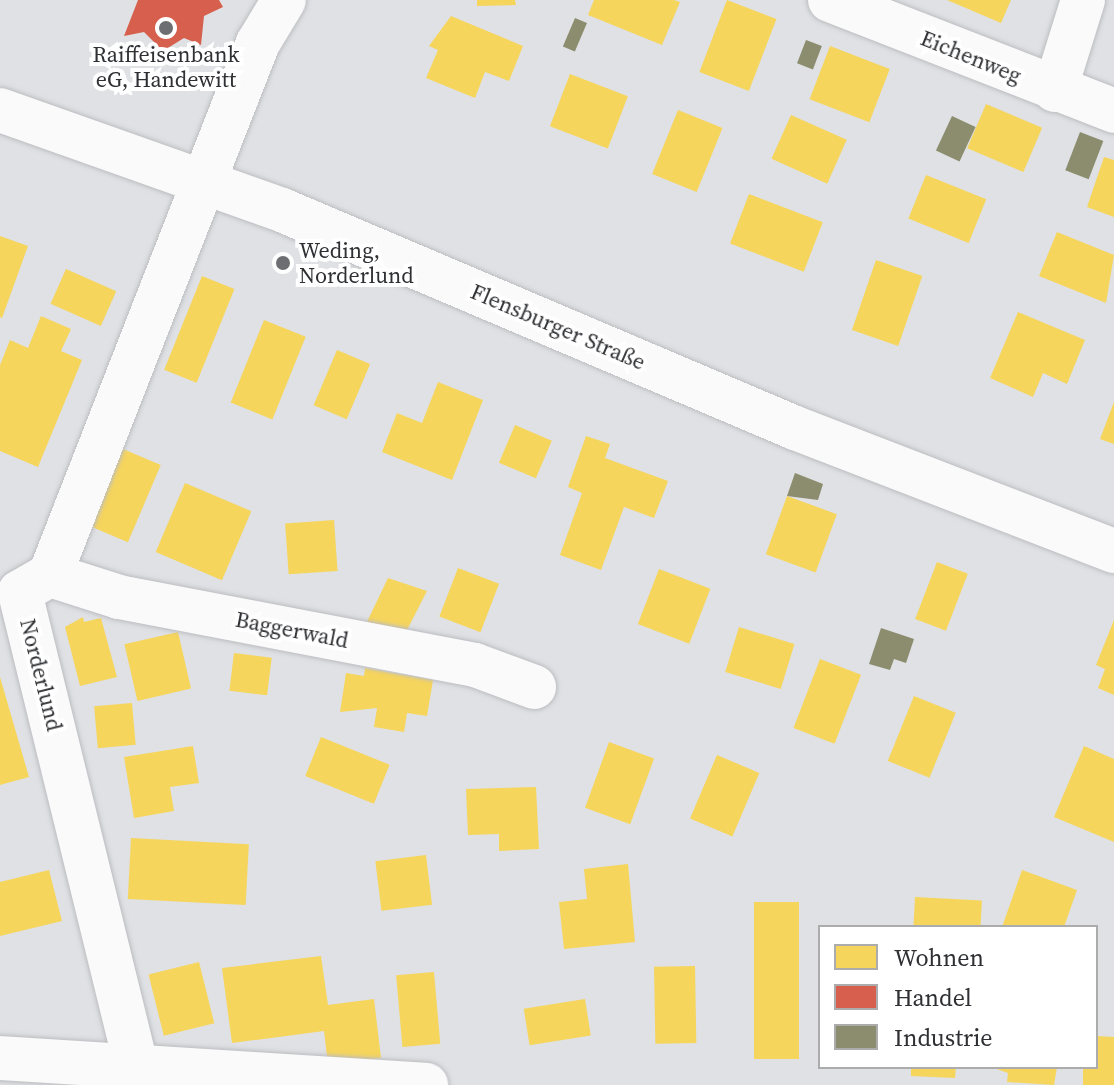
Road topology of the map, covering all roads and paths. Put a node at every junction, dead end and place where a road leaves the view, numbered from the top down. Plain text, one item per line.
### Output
1 (284, 0) edge
2 (830, 0) edge
3 (1083, 0) edge
4 (1055, 90) junction
5 (0, 110) edge
6 (1114, 111) edge
7 (207, 180) junction
8 (1114, 551) edge
9 (23, 588) edge
10 (534, 687) dead end
11 (0, 1058) edge
12 (136, 1065) junction
13 (426, 1085) edge

1 - 7 street
2 - 4 street, Eichenweg
3 - 4 street
4 - 6 street, Eichenweg
5 - 7 street, Flensburger Straße
7 - 8 street, Flensburger Straße
7 - 9 street
9 - 10 street, Baggerwald
9 - 12 street, Norderlund
11 - 12 street
12 - 13 street

